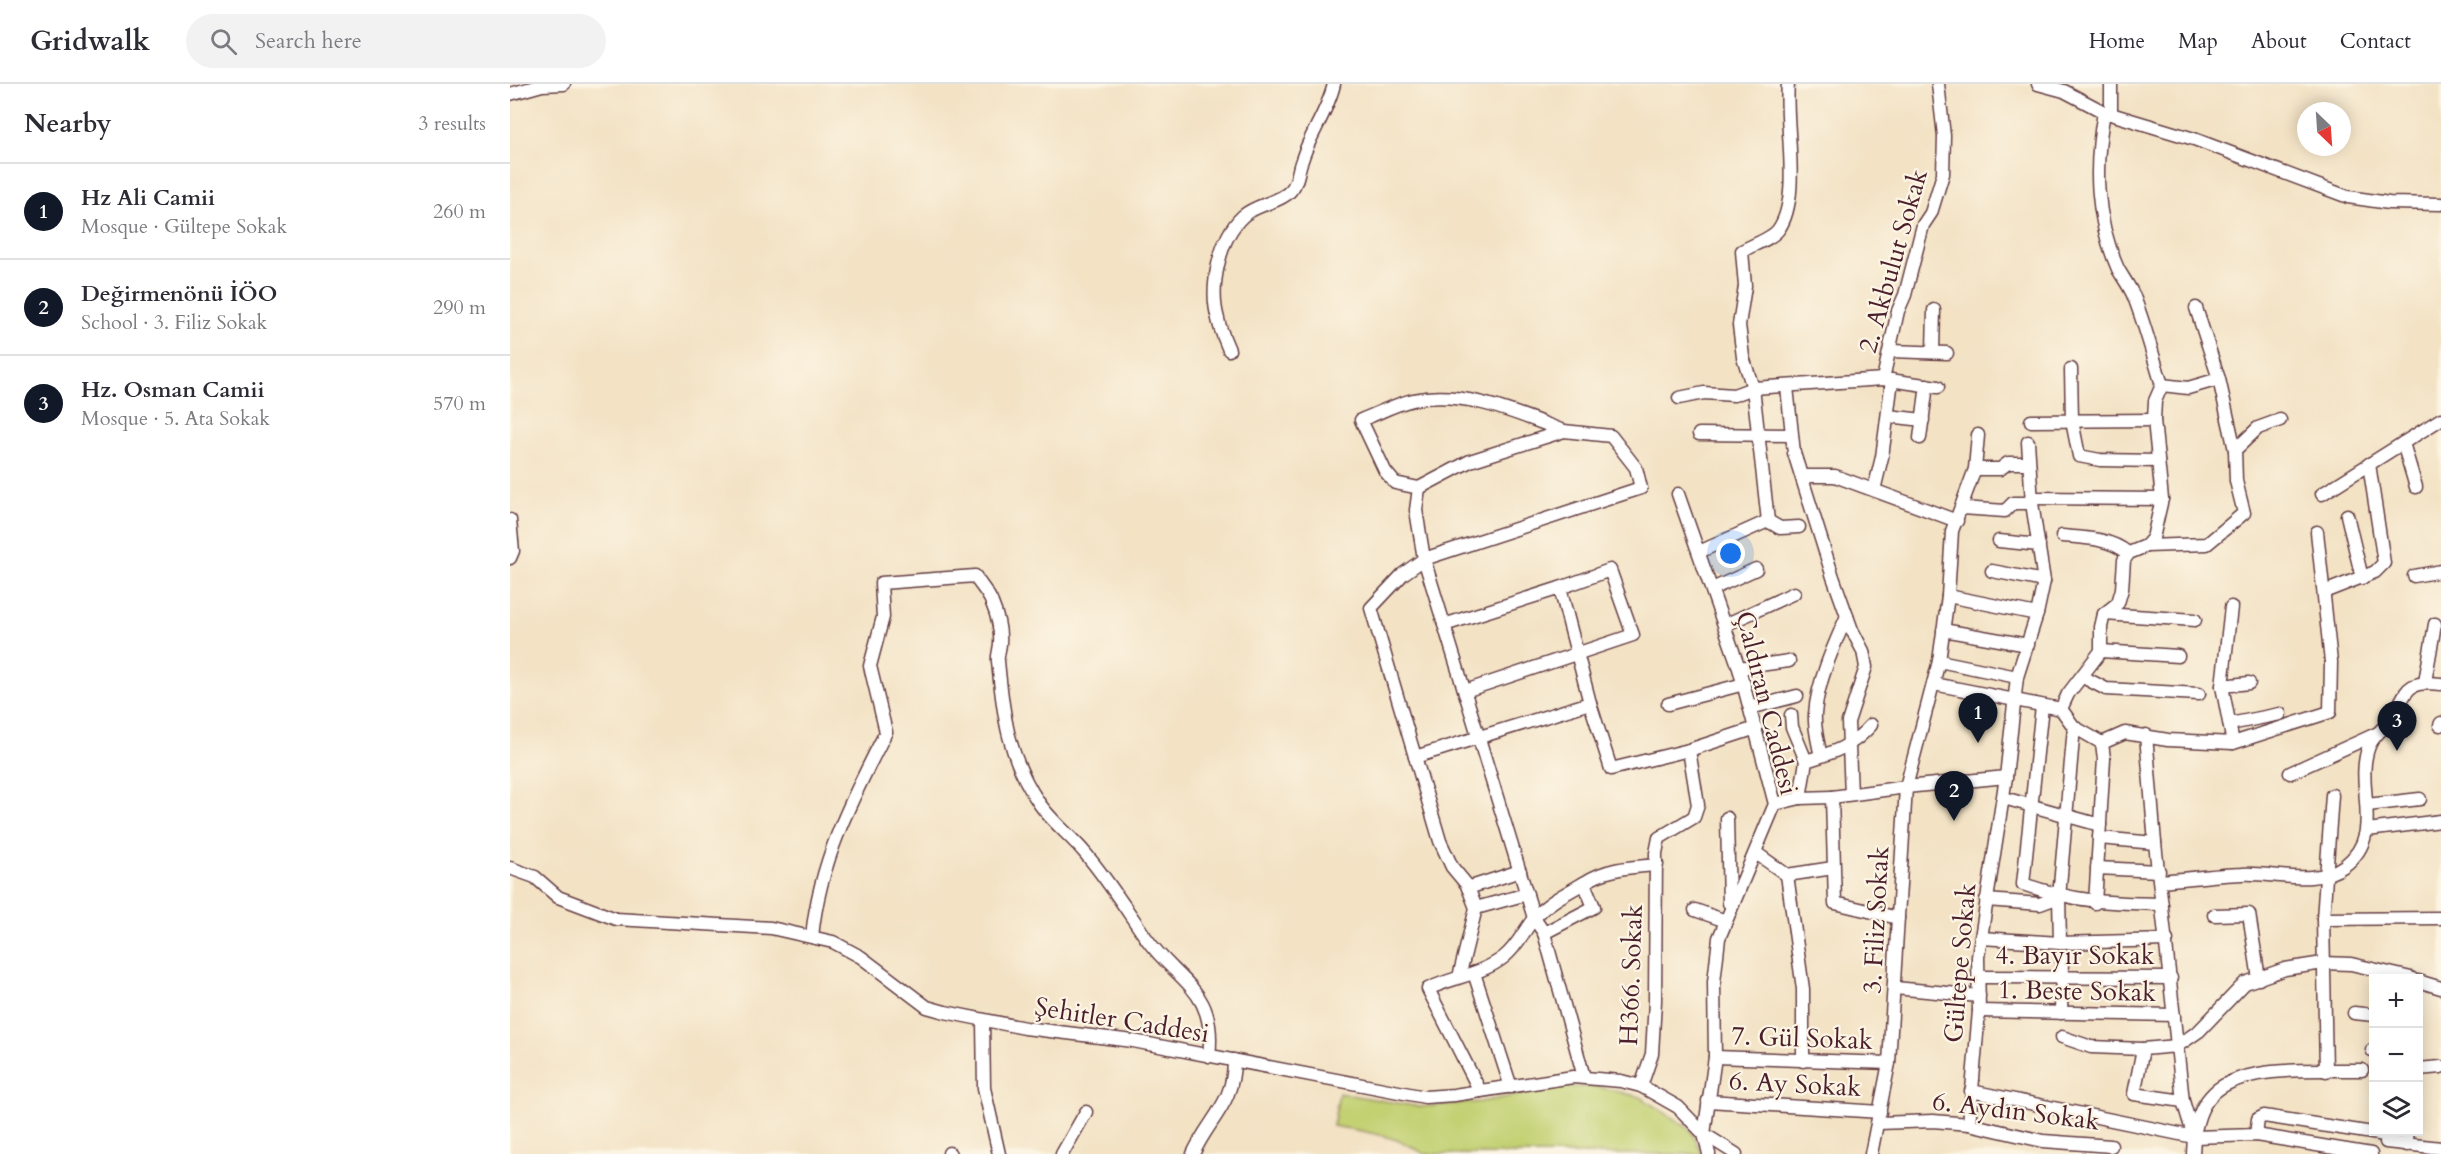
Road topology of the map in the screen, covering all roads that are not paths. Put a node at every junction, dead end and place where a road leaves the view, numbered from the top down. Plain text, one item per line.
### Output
1 (564, 84) edge
2 (1334, 84) edge
3 (1788, 84) edge
4 (1938, 84) edge
5 (2038, 84) edge
6 (2110, 84) edge
7 (510, 94) edge
8 (2108, 113) junction
9 (2441, 204) edge
10 (2196, 308) dead end
11 (1934, 310) dead end
12 (1228, 350) dead end
13 (1891, 351) junction
14 (1933, 352) junction
15 (1947, 352) dead end
16 (2071, 369) dead end
17 (1888, 380) junction
18 (2219, 380) junction
19 (2162, 385) junction
20 (1787, 387) junction
21 (1753, 388) junction
22 (1679, 398) dead end
23 (1888, 416) junction
24 (1923, 420) junction
25 (2154, 420) junction
26 (2280, 420) dead end
27 (2031, 421) dead end
28 (2072, 421) junction
29 (2440, 422) edge
30 (1564, 432) junction
31 (1699, 434) dead end
32 (1757, 434) junction
33 (1790, 435) junction
34 (1978, 435) dead end
35 (1920, 438) dead end
36 (2028, 442) dead end
37 (2403, 443) junction
38 (2235, 450) junction
39 (2158, 461) junction
40 (2029, 463) junction
41 (2369, 464) junction
42 (1975, 469) junction
43 (1802, 476) junction
44 (2416, 487) dead end
45 (1419, 488) junction
46 (1874, 490) junction
47 (1678, 494) dead end
48 (2322, 494) dead end
49 (2162, 499) junction
50 (2031, 500) junction
51 (1962, 508) junction
52 (2347, 515) dead end
53 (510, 520) edge
54 (1768, 521) junction
55 (1957, 521) junction
56 (1799, 527) dead end
57 (2318, 532) dead end
58 (2062, 536) dead end
59 (1999, 541) dead end
60 (2038, 544) junction
61 (2146, 546) junction
62 (1699, 552) junction
63 (2128, 553) junction
64 (510, 558) edge
65 (1424, 559) junction
66 (1756, 569) dead end
67 (1992, 571) dead end
68 (2441, 571) edge
69 (2414, 576) dead end
70 (2362, 578) junction
71 (2044, 581) junction
72 (1560, 588) junction
73 (1712, 588) junction
74 (2324, 592) junction
75 (1794, 593) dead end
76 (1948, 596) junction
77 (2231, 607) dead end
78 (2037, 614) junction
79 (2104, 614) junction
80 (1847, 616) junction
81 (2195, 620) dead end
82 (1725, 624) junction
83 (2435, 624) dead end
84 (1444, 625) junction
85 (1943, 630) junction
86 (2028, 645) junction
87 (2101, 651) junction
88 (1578, 654) junction
89 (2178, 656) dead end
90 (1789, 661) dead end
91 (1939, 661) junction
92 (1739, 668) junction
93 (2018, 677) junction
94 (2084, 677) junction
95 (2249, 683) dead end
96 (2420, 683) junction
97 (1744, 684) junction
98 (1934, 684) junction
99 (2441, 684) edge
100 (2222, 686) junction
101 (1465, 691) junction
102 (2199, 694) dead end
103 (1797, 696) dead end
104 (2015, 699) junction
105 (1590, 703) junction
106 (1668, 704) dead end
107 (2042, 706) junction
108 (1750, 708) junction
109 (2061, 709) junction
110 (2280, 714) dead end
111 (1791, 715) dead end
112 (2230, 724) junction
113 (1870, 725) dead end
114 (2074, 727) junction
115 (1756, 728) junction
116 (2376, 734) junction
117 (2146, 735) junction
118 (1479, 736) junction
119 (2102, 743) junction
120 (2234, 743) junction
121 (1847, 746) junction
122 (1689, 750) junction
123 (1821, 756) junction
124 (1415, 757) junction
125 (1806, 761) junction
126 (2290, 772) dead end
127 (2006, 777) junction
128 (1906, 787) junction
129 (1851, 794) junction
130 (2332, 795) dead end
131 (1832, 797) junction
132 (1800, 798) junction
133 (2004, 798) junction
134 (2420, 799) dead end
135 (1775, 804) junction
136 (2033, 805) junction
137 (2367, 805) junction
138 (2067, 814) junction
139 (1727, 818) dead end
140 (2441, 821) edge
141 (2100, 825) junction
142 (2367, 830) junction
143 (2099, 838) junction
144 (2155, 843) junction
145 (1756, 853) junction
146 (1657, 865) junction
147 (510, 868) edge
148 (1833, 868) junction
149 (2097, 868) junction
150 (1520, 871) junction
151 (2329, 873) junction
152 (1787, 875) junction
153 (2159, 876) junction
154 (1584, 883) junction
155 (1468, 888) junction
156 (1527, 894) junction
157 (2059, 897) junction
158 (1986, 900) junction
159 (2095, 903) junction
160 (2162, 904) junction
161 (1476, 909) junction
162 (1695, 910) dead end
163 (1727, 915) junction
164 (2214, 915) dead end
165 (1534, 918) junction
166 (1898, 918) junction
167 (2441, 918) edge
168 (2323, 920) junction
169 (1544, 933) junction
170 (812, 937) junction
171 (1981, 938) junction
172 (2167, 940) junction
173 (2060, 943) junction
174 (2062, 959) dead end
175 (2323, 963) junction
176 (1474, 973) junction
177 (2395, 974) edge
178 (1979, 976) junction
179 (1459, 977) junction
180 (2062, 977) junction
181 (2170, 978) junction
182 (2259, 979) junction
183 (2423, 983) edge
184 (1895, 988) junction
185 (2441, 988) edge
186 (1979, 996) junction
187 (1979, 1011) junction
188 (2061, 1013) junction
189 (2354, 1013) dead end
190 (2174, 1015) junction
191 (2369, 1015) edge
192 (983, 1021) junction
193 (2062, 1037) dead end
194 (2177, 1046) junction
195 (2143, 1049) junction
196 (1209, 1056) junction
197 (1715, 1057) junction
198 (1233, 1060) junction
199 (1803, 1061) junction
200 (1889, 1063) junction
201 (2441, 1067) edge
202 (2423, 1069) edge
203 (2362, 1070) dead end
204 (2326, 1071) junction
205 (1584, 1077) junction
206 (1641, 1086) junction
207 (1510, 1087) junction
208 (1480, 1091) junction
209 (1971, 1091) junction
210 (1708, 1101) junction
211 (2183, 1101) junction
212 (1086, 1112) dead end
213 (1880, 1117) junction
214 (1969, 1124) junction
215 (1704, 1134) junction
216 (2256, 1135) junction
217 (2406, 1136) edge
218 (2194, 1137) junction
219 (2386, 1141) edge
220 (2407, 1145) junction
221 (2111, 1146) dead end
222 (2441, 1148) edge
223 (999, 1154) edge
224 (1062, 1154) edge
225 (1193, 1154) edge
226 (1709, 1154) edge
227 (1736, 1154) edge
228 (1871, 1154) edge
229 (2193, 1154) edge
230 (2371, 1154) edge

1 - 7 street
2 - 12 street
3 - 21 street
4 - 13 street, 2. Akbulut Sokak
5 - 8 street
6 - 8 street
8 - 9 street
8 - 19 street
10 - 18 street
11 - 14 street
13 - 14 street
13 - 17 street, 2. Akbulut Sokak
14 - 15 street
16 - 28 street
17 - 20 street
17 - 23 street, 2. Akbulut Sokak
17 - 24 street
18 - 19 street
18 - 38 street
19 - 25 street
20 - 21 street
20 - 33 street
21 - 22 street
21 - 32 street
23 - 24 street
23 - 46 street, 2. Akbulut Sokak
24 - 35 street
25 - 28 street
25 - 39 street
26 - 38 street
27 - 28 street
28 - 39 street
29 - 37 street
30 - 45 street
30 - 45 street
30 - 65 street
31 - 32 street
32 - 33 street
32 - 54 street
33 - 43 street
34 - 42 street, 3. Filiz Sokak
36 - 40 street
37 - 41 street
37 - 44 street
38 - 61 street
39 - 49 street
40 - 42 street
40 - 50 street
41 - 48 street
41 - 70 street
42 - 51 street, 3. Filiz Sokak
43 - 46 street
43 - 80 street
45 - 65 street
46 - 55 street
47 - 62 street, Çaldıran Caddesi
49 - 50 street
49 - 61 street
50 - 51 street
50 - 60 street
51 - 55 street, 3. Filiz Sokak
52 - 70 street
53 - 64 street
54 - 56 street
54 - 62 street
55 - 76 street, 3. Filiz Sokak
57 - 74 street
58 - 63 street
59 - 60 street
60 - 71 street
61 - 63 street
62 - 73 street, Çaldıran Caddesi
63 - 79 street
65 - 84 street
65 - 124 street
66 - 73 street
67 - 71 street
68 - 69 street
70 - 74 street
71 - 78 street, Gültepe Sokak
72 - 84 street
72 - 88 street
72 - 88 street
73 - 82 street, Çaldıran Caddesi
74 - 120 street
75 - 82 street
76 - 78 street
76 - 85 street, 3. Filiz Sokak
77 - 100 street
78 - 86 street, Gültepe Sokak
79 - 81 street
79 - 87 street
80 - 121 street
80 - 123 street
82 - 92 street, Çaldıran Caddesi
83 - 96 street
84 - 101 street
85 - 86 street
85 - 91 street, 3. Filiz Sokak
86 - 93 street, Gültepe Sokak
87 - 89 street
87 - 94 street
88 - 101 street
88 - 105 street
90 - 92 street
91 - 93 street
91 - 98 street, 3. Filiz Sokak
92 - 97 street, Çaldıran Caddesi
93 - 104 street, Gültepe Sokak
94 - 102 street
94 - 109 street
95 - 100 street
96 - 99 street
96 - 116 street
97 - 106 street
97 - 108 street, Çaldıran Caddesi
98 - 104 street
98 - 128 street, 3. Filiz Sokak
100 - 112 street
101 - 118 street
103 - 108 street
104 - 107 street
104 - 127 street, Gültepe Sokak
105 - 118 street
105 - 122 street
107 - 109 street
107 - 136 street
108 - 115 street, Çaldıran Caddesi
109 - 114 street
110 - 112 street
111 - 125 street
112 - 120 street
113 - 121 street
114 - 119 street
114 - 138 street
115 - 122 street
115 - 135 street, Çaldıran Caddesi
116 - 126 street
116 - 137 street
117 - 119 street
117 - 120 street
117 - 144 street
118 - 124 street
118 - 150 street
119 - 141 street
121 - 123 street
121 - 129 street
122 - 146 street, H366. Sokak
123 - 125 street
124 - 155 street
125 - 132 street
127 - 128 street
127 - 133 street, Gültepe Sokak
128 - 129 street
128 - 166 street, 3. Filiz Sokak
129 - 131 street
130 - 151 street
131 - 132 street
131 - 148 street
132 - 135 street
133 - 136 street
133 - 158 street, Gültepe Sokak
134 - 137 street
135 - 145 street, Çaldıran Caddesi
136 - 138 street
136 - 157 street
137 - 142 street
138 - 141 street
138 - 157 street
139 - 163 street
140 - 142 street
141 - 143 street
142 - 151 street
143 - 144 street
143 - 149 street
144 - 153 street
145 - 152 street
145 - 163 street, Çaldıran Caddesi
146 - 154 street
146 - 206 street, H366. Sokak
147 - 170 street, Şehitler Caddesi
148 - 152 street
148 - 166 street
149 - 153 street
149 - 159 street
150 - 155 street
150 - 156 street
151 - 153 street
151 - 168 street
152 - 199 street
153 - 160 street
154 - 165 street
154 - 169 street
155 - 161 street
156 - 161 street
156 - 165 street
157 - 158 street
157 - 159 street
157 - 173 street
158 - 171 street, Gültepe Sokak
159 - 160 street
160 - 172 street
161 - 179 street
162 - 163 street
163 - 197 street, Çaldıran Caddesi
164 - 182 street
165 - 169 street
165 - 176 street
166 - 184 street, 3. Filiz Sokak
167 - 168 street
168 - 175 street
169 - 205 street
170 - 192 street, Şehitler Caddesi
170 - 196 street
171 - 173 street
171 - 178 street, Gültepe Sokak
172 - 173 street
172 - 181 street
174 - 180 street
175 - 177 street
175 - 182 street
175 - 204 street
176 - 179 street
176 - 207 street
178 - 180 street, 4. Bayır Sokak
178 - 186 street, Gültepe Sokak
179 - 208 street
180 - 181 street, 4. Bayır Sokak
180 - 188 street
181 - 190 street
182 - 194 street
183 - 185 street
184 - 186 street
184 - 200 street, 3. Filiz Sokak
186 - 187 street, Gültepe Sokak
187 - 188 street, 1. Beste Sokak
187 - 209 street, Gültepe Sokak
188 - 190 street, 1. Beste Sokak
189 - 191 street
190 - 194 street
192 - 196 street, Şehitler Caddesi
192 - 223 street
193 - 195 street
194 - 195 street
194 - 211 street
195 - 211 street
196 - 198 street, Şehitler Caddesi
197 - 199 street, 7. Gül Sokak
197 - 210 street, Çaldıran Caddesi
198 - 208 street, Şehitler Caddesi
198 - 225 street
199 - 200 street, 7. Gül Sokak
200 - 213 street, 3. Filiz Sokak
201 - 202 street
203 - 204 street
204 - 218 street
205 - 206 street, Şehitler Caddesi
205 - 207 street, Şehitler Caddesi
206 - 215 street, Şehitler Caddesi
207 - 208 street, Şehitler Caddesi
209 - 214 street, Gültepe Sokak
209 - 218 street
210 - 213 street, 6. Ay Sokak
210 - 215 street, Çaldıran Caddesi
211 - 218 street
212 - 224 street
213 - 214 street, 6. Aydın Sokak
213 - 228 street, 3. Filiz Sokak
214 - 221 street, 6. Aydın Sokak
215 - 226 street
215 - 227 street, Şehitler Caddesi
216 - 218 street
216 - 219 street
216 - 230 street
217 - 220 street
218 - 229 street
219 - 220 street
220 - 222 street

